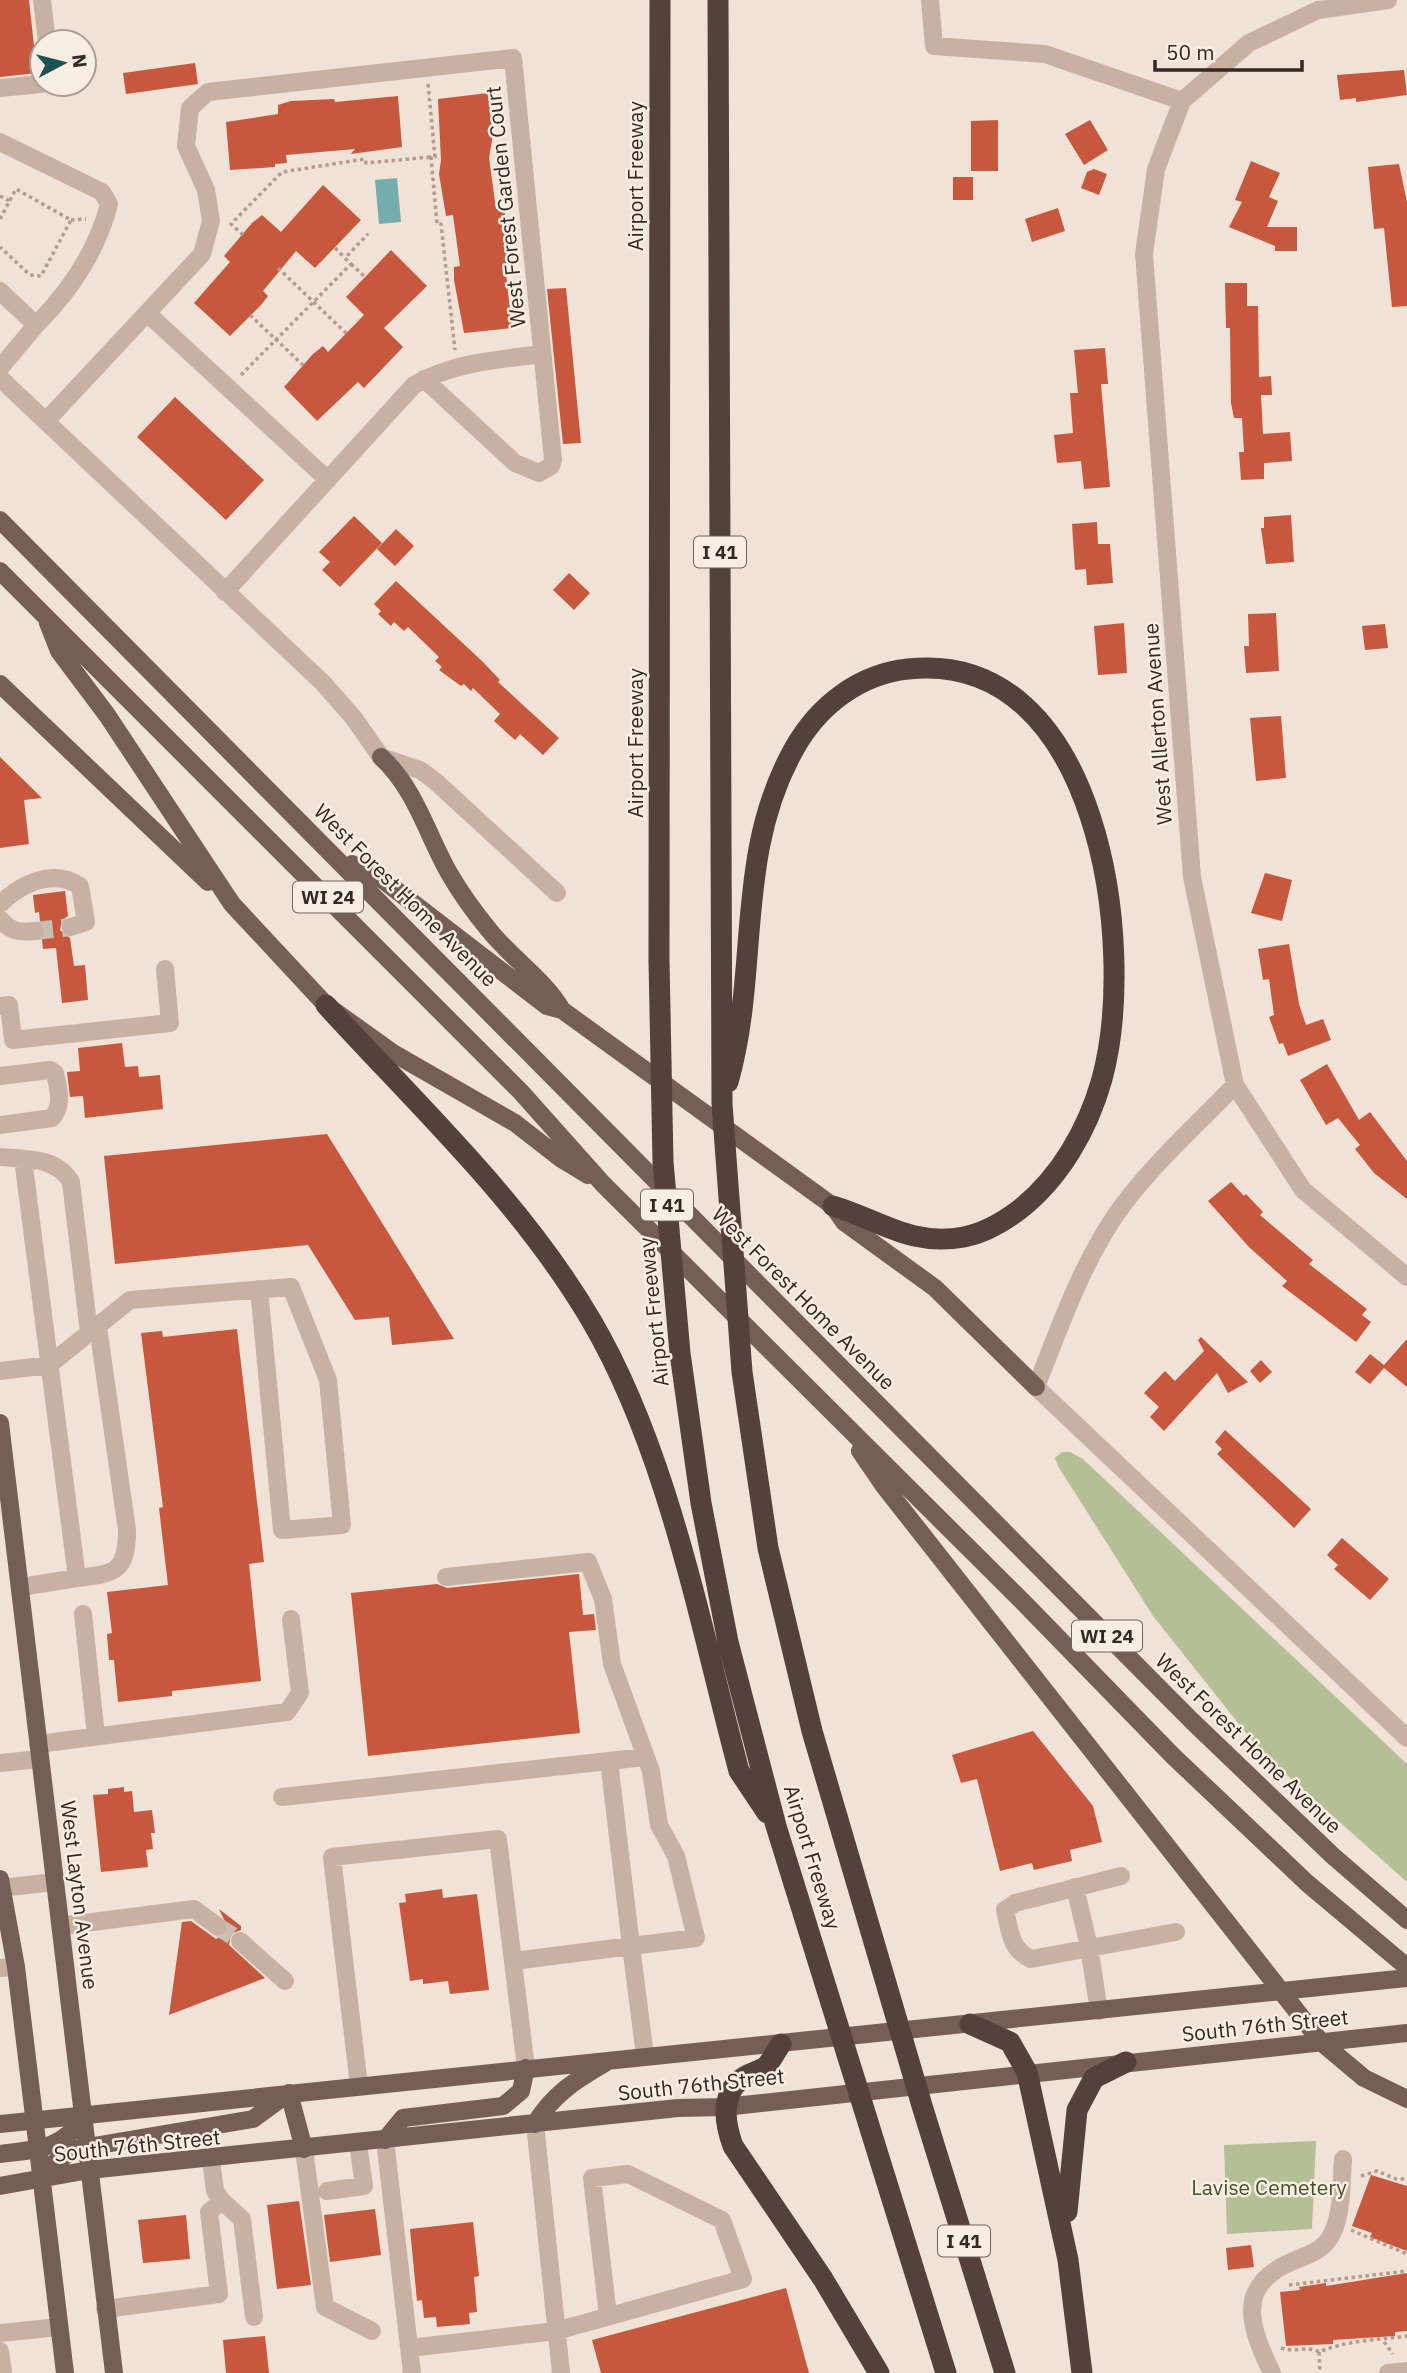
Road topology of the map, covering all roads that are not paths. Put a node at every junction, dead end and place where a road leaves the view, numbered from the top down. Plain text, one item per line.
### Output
1 (42, 0) edge
2 (660, 0) edge
3 (718, 0) edge
4 (930, 0) edge
5 (1388, 0) edge
6 (45, 28) edge
7 (28, 85) edge
8 (0, 88) edge
9 (1182, 101) junction
10 (0, 142) edge
11 (0, 291) edge
12 (147, 313) junction
13 (36, 326) junction
14 (542, 354) junction
15 (0, 368) edge
16 (0, 378) edge
17 (424, 379) junction
18 (46, 421) junction
19 (328, 480) junction
20 (0, 520) edge
21 (0, 571) edge
22 (225, 592) junction
23 (46, 617) junction
24 (0, 684) edge
25 (381, 757) junction
26 (336, 856) junction
27 (557, 893) dead end
28 (0, 904) edge
29 (232, 904) junction
30 (0, 919) edge
31 (71, 927) dead end
32 (35, 931) tunnel mouth
33 (165, 969) dead end
34 (326, 1005) junction
35 (0, 1006) edge
36 (562, 1010) junction
37 (0, 1076) edge
38 (1236, 1085) junction
39 (722, 1104) junction
40 (0, 1125) edge
41 (0, 1157) edge
42 (23, 1159) junction
43 (603, 1184) junction
44 (833, 1206) junction
45 (1407, 1277) edge
46 (259, 1289) junction
47 (93, 1330) junction
48 (49, 1366) junction
49 (0, 1371) edge
50 (1036, 1387) junction
51 (840, 1422) junction
52 (0, 1423) edge
53 (446, 1577) dead end
54 (78, 1578) junction
55 (21, 1587) junction
56 (83, 1614) dead end
57 (291, 1619) dead end
58 (1406, 1735) edge
59 (96, 1736) junction
60 (39, 1751) junction
61 (645, 1757) junction
62 (609, 1761) junction
63 (0, 1763) edge
64 (282, 1797) dead end
65 (776, 1826) junction
66 (1121, 1876) dead end
67 (55, 1882) junction
68 (0, 1885) edge
69 (1075, 1887) junction
70 (1407, 1920) edge
71 (61, 1926) junction
72 (217, 1926) tunnel mouth
73 (1176, 1932) dead end
74 (240, 1941) tunnel mouth
75 (631, 1947) junction
76 (1089, 1947) junction
77 (514, 1961) junction
78 (1407, 1967) edge
79 (8, 1968) edge
80 (1407, 1978) edge
81 (285, 1981) dead end
82 (1283, 1992) junction
83 (1099, 2011) junction
84 (970, 2024) junction
85 (1399, 2034) edge
86 (1321, 2042) junction
87 (781, 2044) junction
88 (645, 2056) junction
89 (611, 2059) junction
90 (1126, 2062) junction
91 (526, 2068) junction
92 (1027, 2072) junction
93 (359, 2086) junction
94 (289, 2093) junction
95 (1407, 2099) edge
96 (725, 2106) junction
97 (84, 2117) junction
98 (36, 2121) junction
99 (0, 2124) edge
100 (535, 2124) junction
101 (385, 2140) junction
102 (358, 2143) junction
103 (87, 2147) junction
104 (38, 2149) junction
105 (304, 2149) junction
106 (0, 2154) edge
107 (211, 2160) junction
108 (1342, 2168) road end
109 (89, 2170) junction
110 (41, 2178) junction
111 (0, 2186) edge
112 (327, 2190) dead end
113 (222, 2201) junction
114 (1068, 2260) junction
115 (105, 2309) junction
116 (608, 2316) junction
117 (254, 2317) dead end
118 (59, 2327) junction
119 (372, 2331) dead end
120 (556, 2331) junction
121 (0, 2333) edge
122 (410, 2348) junction
123 (0, 2351) edge
124 (1407, 2371) edge
125 (3, 2373) edge
126 (65, 2373) edge
127 (114, 2373) edge
128 (412, 2373) edge
129 (561, 2373) edge
130 (879, 2373) edge
131 (947, 2373) edge
132 (1005, 2373) edge
133 (1082, 2373) edge
134 (1272, 2373) edge
135 (1388, 2373) edge

1 - 6 street
2 - 65 highway, Airport Freeway / I 41
3 - 39 highway, Airport Freeway / I 41
4 - 9 street
5 - 9 street
7 - 8 street
9 - 38 street, West Allerton Avenue
10 - 13 street
11 - 13 street
12 - 14 street, West Forest Garden Court
12 - 18 street, West Forest Garden Court
12 - 19 street
13 - 15 street
14 - 17 street, West Forest Garden Court
14 - 17 street
16 - 18 street
17 - 19 street, West Forest Garden Court
18 - 22 street
19 - 22 street, West Forest Garden Court
20 - 26 main road, West Forest Home Avenue / WI 24
21 - 23 main road, WI 24
22 - 25 street
23 - 29 main road
23 - 43 main road, WI 24
24 - 29 main road
25 - 27 street
25 - 36 main road
26 - 36 main road
26 - 70 main road, West Forest Home Avenue / WI 24
28 - 31 street
29 - 34 main road
30 - 32 street
33 - 35 street
34 - 43 main road
34 - 65 highway
36 - 44 main road
37 - 40 street
38 - 45 street, West Allerton Avenue
38 - 50 street
39 - 44 highway
39 - 132 highway, Airport Freeway / I 41
41 - 42 street
42 - 47 street
42 - 48 street
43 - 51 main road, WI 24
44 - 50 main road
46 - 46 street
46 - 47 street
47 - 48 street
47 - 54 street
48 - 49 street
48 - 54 street
50 - 58 street
51 - 78 main road, WI 24
51 - 82 main road
52 - 55 main road, West Layton Avenue
53 - 61 street
54 - 55 street
55 - 60 main road, West Layton Avenue
56 - 59 street
57 - 59 street
59 - 60 street
60 - 63 street
60 - 67 main road, West Layton Avenue
61 - 62 street
61 - 75 street
62 - 64 street
62 - 75 street
65 - 131 highway, Airport Freeway / I 41
66 - 69 street
67 - 68 street
67 - 71 main road, West Layton Avenue
68 - 79 main road
69 - 76 street
69 - 76 street
71 - 72 street
71 - 97 main road, West Layton Avenue
73 - 76 street
74 - 81 street
75 - 77 street
75 - 88 street
76 - 83 street
77 - 91 street
77 - 93 street
79 - 98 main road
80 - 82 main road, South 76th Street
82 - 83 main road, South 76th Street
82 - 86 main road
83 - 84 main road, South 76th Street
84 - 87 main road, South 76th Street
84 - 92 highway
85 - 86 main road, South 76th Street
86 - 90 main road, South 76th Street
86 - 95 main road
87 - 88 main road, South 76th Street
87 - 96 highway
88 - 89 main road, South 76th Street
89 - 91 main road, South 76th Street
89 - 100 main road
90 - 92 main road, South 76th Street
90 - 114 highway
91 - 93 main road, South 76th Street
91 - 101 main road
92 - 96 main road, South 76th Street
92 - 114 highway
93 - 94 main road, South 76th Street
94 - 97 main road, South 76th Street
94 - 103 main road
94 - 105 main road
96 - 100 main road, South 76th Street
96 - 130 highway
97 - 98 main road, South 76th Street
97 - 103 main road, West Layton Avenue
97 - 104 main road
98 - 99 main road, South 76th Street
98 - 104 main road
100 - 101 main road, South 76th Street
100 - 120 street
101 - 102 main road, South 76th Street
101 - 122 street
102 - 105 main road, South 76th Street
102 - 112 street
103 - 109 main road, West Layton Avenue
103 - 110 main road
104 - 106 main road
104 - 110 main road
105 - 107 main road, South 76th Street
105 - 119 street
107 - 109 main road, South 76th Street
107 - 113 street
108 - 134 street
109 - 110 main road, South 76th Street
109 - 115 main road, West Layton Avenue
110 - 111 main road, South 76th Street
110 - 118 main road
113 - 115 street
113 - 117 street
114 - 133 highway
115 - 127 main road, West Layton Avenue
116 - 116 street
116 - 120 street
118 - 121 street
118 - 126 main road
120 - 122 street
120 - 129 street
122 - 128 street
123 - 125 street
124 - 135 street

